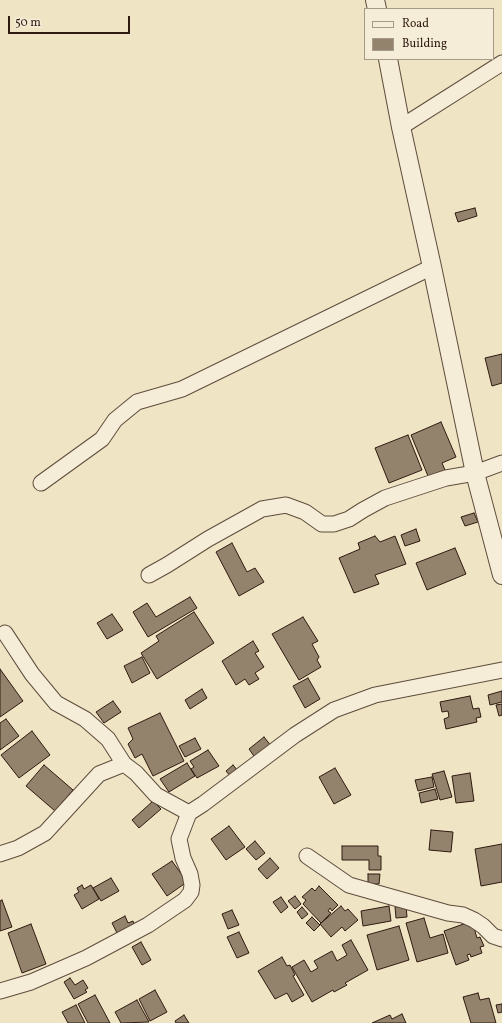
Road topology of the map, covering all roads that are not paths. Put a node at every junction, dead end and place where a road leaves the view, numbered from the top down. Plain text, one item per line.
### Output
1 (388, 60) edge
2 (502, 63) edge
3 (401, 127) junction
4 (432, 266) junction
5 (502, 462) edge
6 (475, 473) junction
7 (41, 483) dead end
8 (149, 575) dead end
9 (502, 575) edge
10 (5, 633) dead end
11 (502, 670) edge
12 (124, 764) junction
13 (189, 813) junction
14 (0, 854) edge
15 (307, 856) dead end
16 (502, 939) edge
17 (0, 991) edge

1 - 3 street
2 - 3 street
3 - 4 street
4 - 6 street
4 - 7 street
5 - 6 street
6 - 8 street
6 - 9 street
10 - 12 street
11 - 13 street
12 - 13 street
12 - 14 street
13 - 17 street
15 - 16 street

